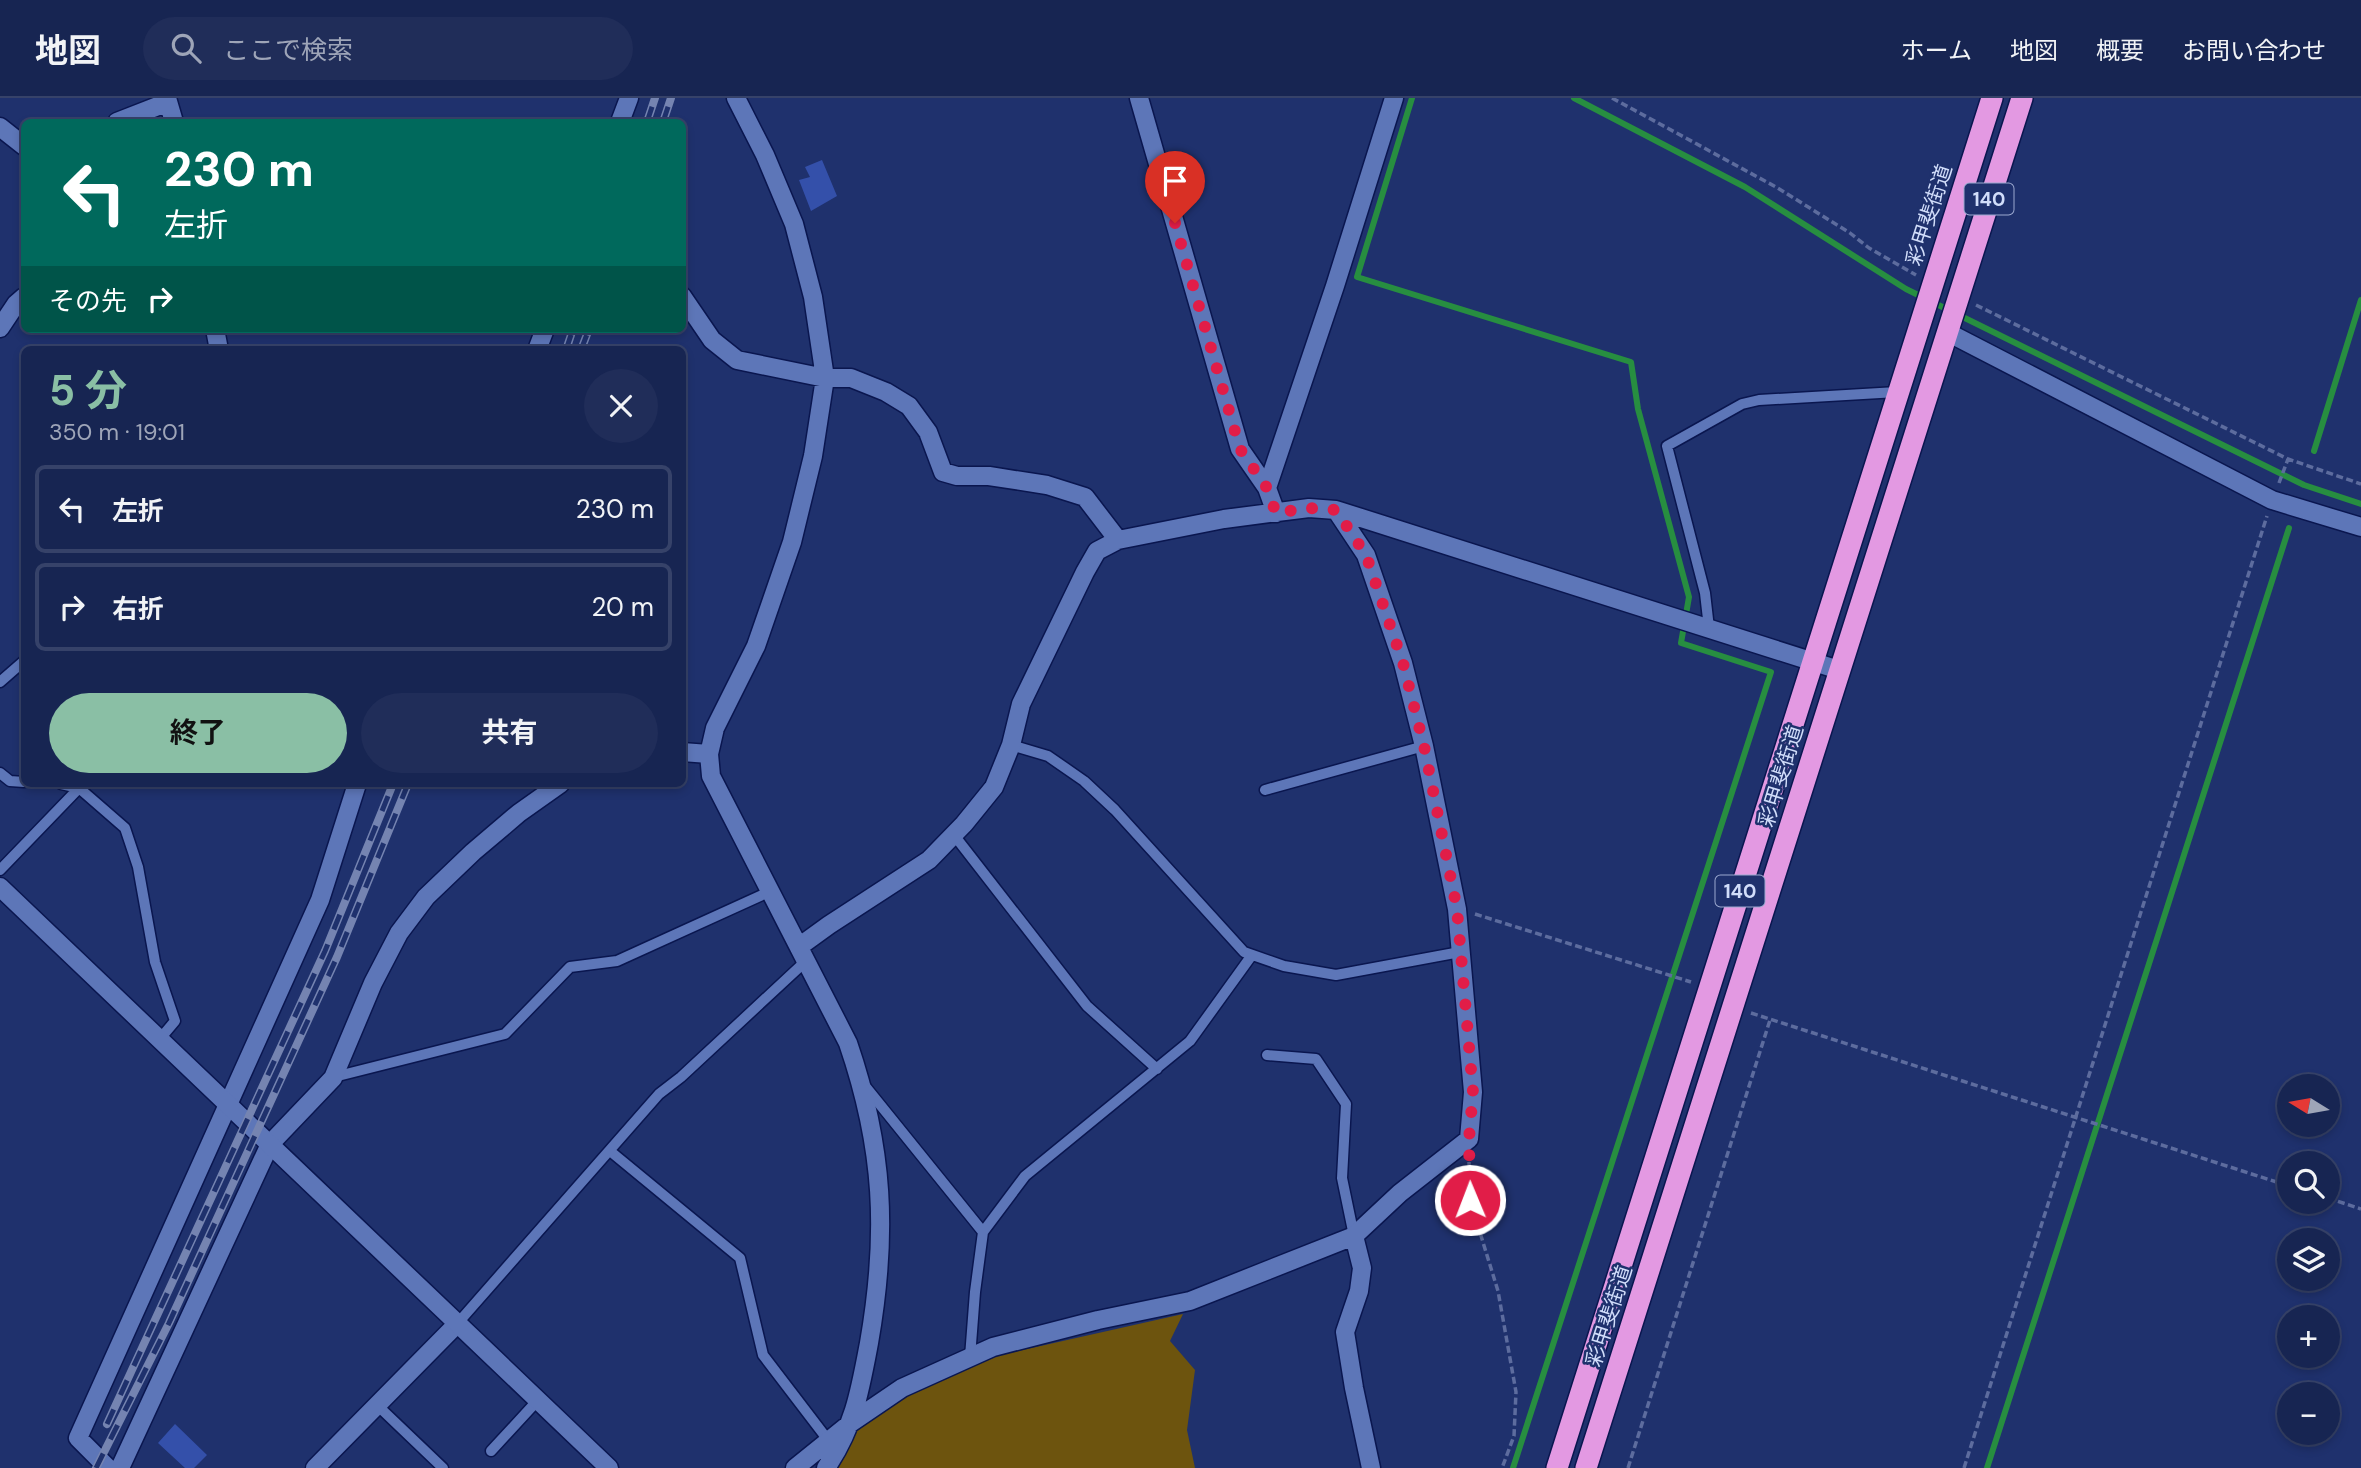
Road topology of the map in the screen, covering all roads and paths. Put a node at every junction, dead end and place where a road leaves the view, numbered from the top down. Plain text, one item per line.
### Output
1 (629, 98) edge
2 (736, 98) edge
3 (1139, 98) edge
4 (1394, 98) edge
5 (1612, 98) edge
6 (1992, 98) edge
7 (2022, 98) edge
8 (167, 100) edge
9 (124, 119) edge
10 (173, 119) edge
11 (621, 119) edge
12 (0, 127) edge
13 (21, 144) edge
14 (1933, 284) junction
15 (1958, 298) junction
16 (21, 300) edge
17 (686, 302) edge
18 (0, 328) edge
19 (1948, 329) junction
20 (825, 378) junction
21 (1897, 392) junction
22 (2288, 459) junction
23 (2361, 484) edge
24 (1267, 488) junction
25 (2272, 500) junction
26 (1336, 510) junction
27 (1276, 513) junction
28 (2361, 527) edge
29 (1118, 540) junction
30 (1704, 626) junction
31 (1812, 661) junction
32 (21, 664) edge
33 (1839, 670) junction
34 (0, 682) edge
35 (1011, 745) junction
36 (1424, 746) junction
37 (686, 752) edge
38 (709, 754) junction
39 (0, 773) edge
40 (21, 782) edge
41 (79, 787) edge
42 (81, 787) edge
43 (356, 787) edge
44 (556, 787) edge
45 (1265, 790) dead end
46 (954, 835) junction
47 (0, 870) edge
48 (0, 887) edge
49 (771, 891) junction
50 (1457, 909) junction
51 (1460, 951) junction
52 (804, 953) junction
53 (1252, 955) junction
54 (1686, 980) dead end
55 (1734, 1007) junction
56 (1770, 1020) junction
57 (159, 1040) junction
58 (1267, 1055) dead end
59 (1157, 1069) junction
60 (333, 1077) junction
61 (860, 1080) junction
62 (229, 1106) junction
63 (2075, 1118) junction
64 (1469, 1139) junction
65 (270, 1144) junction
66 (610, 1152) junction
67 (2277, 1182) edge
68 (2340, 1202) edge
69 (2361, 1209) edge
70 (983, 1232) junction
71 (1354, 1236) junction
72 (457, 1324) junction
73 (971, 1357) junction
74 (538, 1400) junction
75 (376, 1405) junction
76 (852, 1422) junction
77 (828, 1440) junction
78 (491, 1451) dead end
79 (108, 1468) edge
80 (120, 1468) edge
81 (314, 1468) edge
82 (443, 1468) edge
83 (609, 1468) edge
84 (794, 1468) edge
85 (825, 1468) edge
86 (1371, 1468) edge
87 (1502, 1468) edge
88 (1558, 1468) edge
89 (1586, 1468) edge
90 (1628, 1468) edge
91 (1964, 1468) edge

1 - 11 street
2 - 20 street
3 - 24 street
4 - 24 street
5 - 14 path
6 - 14 highway, 彩甲斐街道 / 140
7 - 15 highway, 彩甲斐街道 / 140
8 - 9 street
8 - 10 street
12 - 13 street
14 - 21 highway, 彩甲斐街道 / 140
15 - 19 highway, 彩甲斐街道 / 140
15 - 22 path
16 - 18 street
17 - 20 street
19 - 25 street
19 - 33 highway, 彩甲斐街道 / 140
20 - 29 street
20 - 38 street
21 - 30 lane
21 - 31 highway, 彩甲斐街道 / 140
22 - 23 path
22 - 25 path
24 - 27 street
25 - 28 street
25 - 63 path
26 - 27 street
26 - 30 street
26 - 36 street
27 - 29 street
29 - 35 street
30 - 31 street
31 - 33 street
31 - 88 highway, 彩甲斐街道 / 140
32 - 34 lane
33 - 55 highway, 彩甲斐街道 / 140
35 - 46 street
35 - 53 lane
36 - 45 lane
36 - 50 street
37 - 38 street
38 - 49 street
39 - 40 lane
41 - 47 lane
42 - 57 lane
43 - 62 street
44 - 60 street
46 - 52 street
46 - 59 lane
48 - 57 street
49 - 52 street
49 - 60 lane
50 - 51 street
50 - 54 path
51 - 53 lane
51 - 64 street
52 - 61 street
52 - 66 lane
53 - 59 lane
55 - 56 path
55 - 89 highway, 彩甲斐街道 / 140
56 - 63 path
56 - 90 path
57 - 62 street
58 - 71 lane
59 - 70 lane
60 - 65 street
61 - 70 lane
61 - 76 street
62 - 65 street
62 - 79 street
63 - 67 path
63 - 91 path
64 - 71 street
64 - 87 path
65 - 72 street
65 - 80 street
66 - 72 lane
66 - 77 lane
68 - 69 path
70 - 73 lane
71 - 73 street
71 - 86 street
72 - 74 street
72 - 75 street
73 - 76 street
74 - 78 lane
74 - 83 street
75 - 81 street
75 - 82 lane
76 - 77 street
76 - 85 street
77 - 84 street

